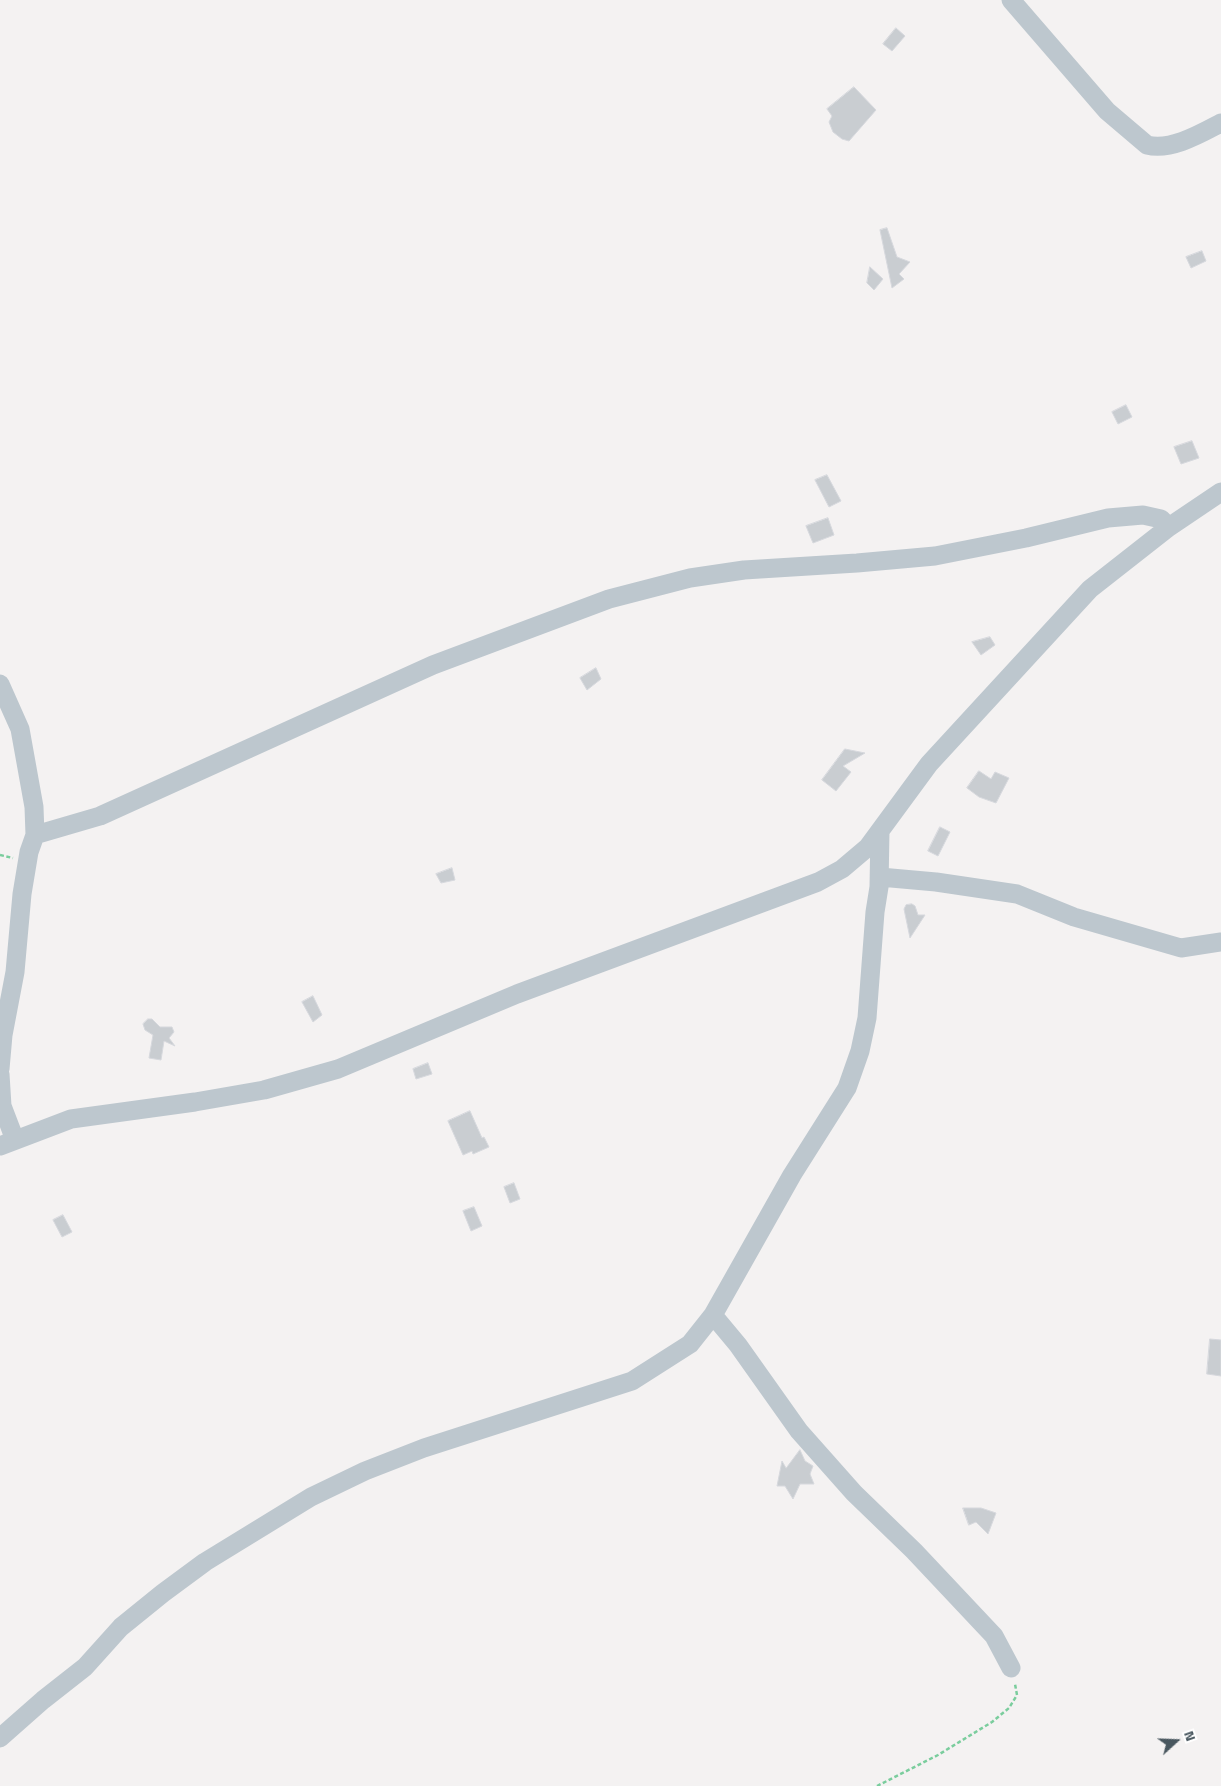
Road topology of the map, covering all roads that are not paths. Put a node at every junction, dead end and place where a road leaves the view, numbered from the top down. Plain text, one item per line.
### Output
1 (1011, 0) edge
2 (1221, 123) edge
3 (1221, 492) edge
4 (1169, 527) junction
5 (0, 684) edge
6 (880, 831) junction
7 (35, 835) junction
8 (880, 877) junction
9 (1221, 942) edge
10 (0, 1069) edge
11 (0, 1074) edge
12 (7, 1142) edge
13 (713, 1316) junction
14 (1011, 1668) road end
15 (0, 1738) edge

1 - 2 street
3 - 4 street
4 - 6 street
4 - 7 street
5 - 7 street
6 - 8 street
6 - 12 street
7 - 10 street
8 - 9 street
8 - 13 street
11 - 12 street
13 - 14 street
13 - 15 street

